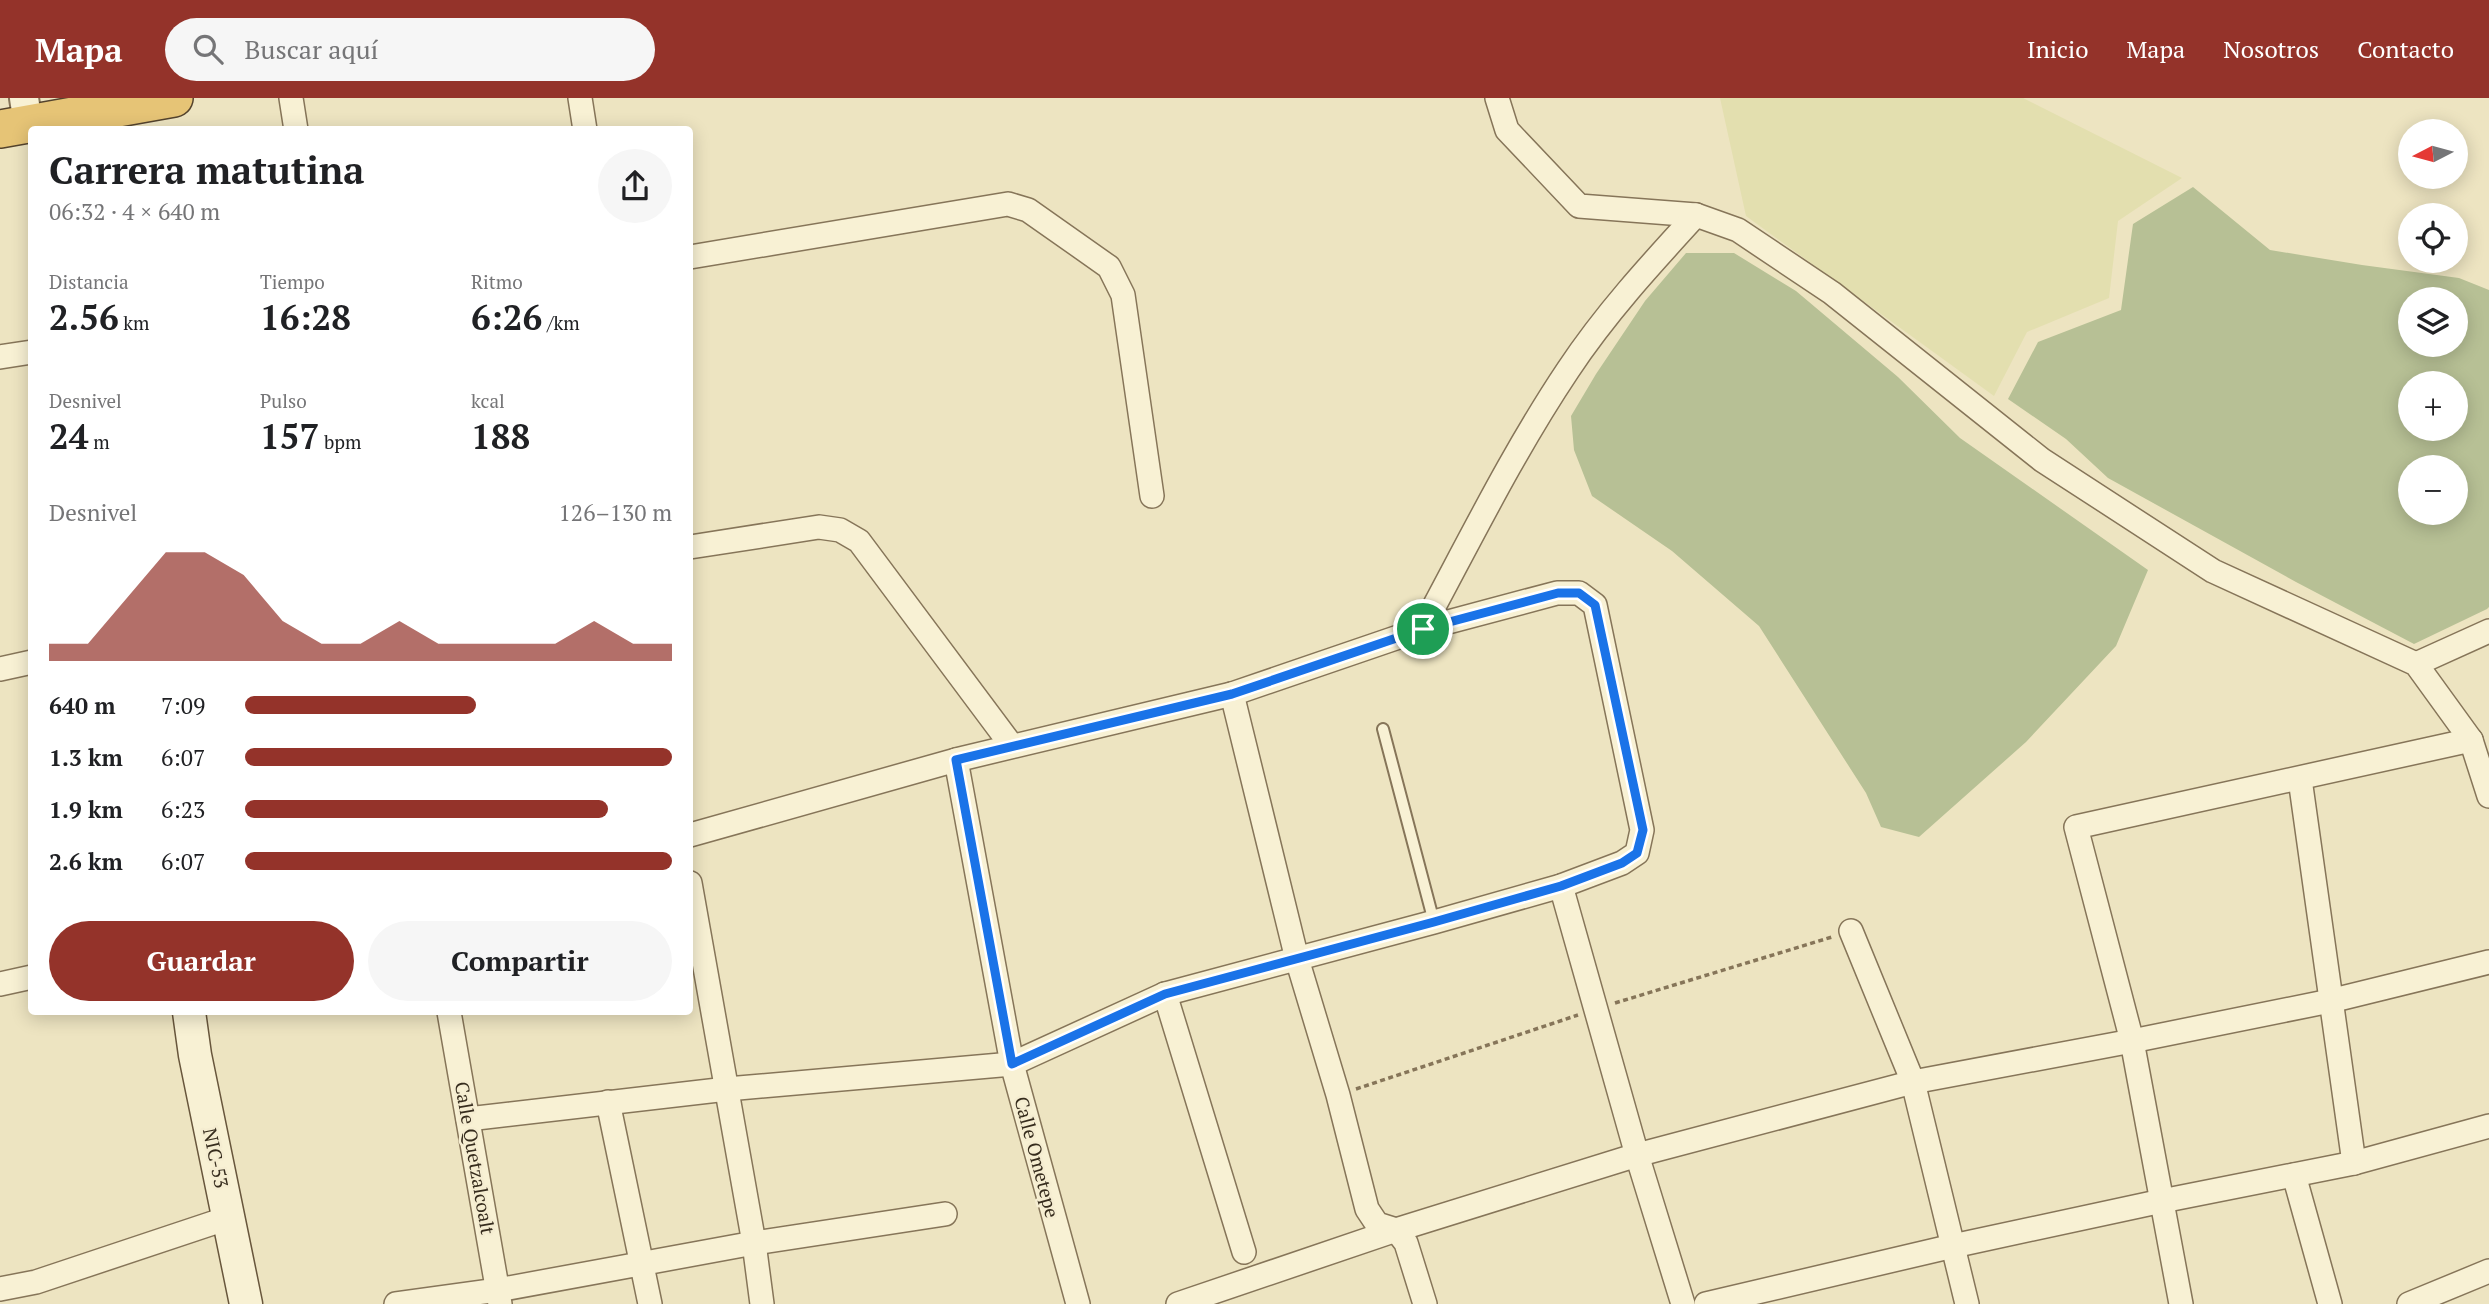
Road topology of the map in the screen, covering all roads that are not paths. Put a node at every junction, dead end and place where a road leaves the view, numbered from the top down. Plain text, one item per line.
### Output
1 (174, 98) edge
2 (291, 98) edge
3 (580, 98) edge
4 (1497, 98) edge
5 (16, 123) edge
6 (295, 126) edge
7 (584, 126) edge
8 (1696, 215) junction
9 (693, 256) edge
10 (28, 353) edge
11 (0, 357) edge
12 (1152, 496) dead end
13 (693, 547) edge
14 (1423, 629) junction
15 (2489, 631) edge
16 (28, 663) edge
17 (2416, 664) junction
18 (0, 669) edge
19 (1232, 694) junction
20 (1383, 729) dead end
21 (2471, 740) junction
22 (1012, 746) junction
23 (956, 760) junction
24 (2300, 779) junction
25 (2489, 796) edge
26 (693, 834) edge
27 (1561, 886) junction
28 (693, 900) edge
29 (1434, 922) junction
30 (1851, 931) dead end
31 (1297, 958) junction
32 (2489, 962) edge
33 (28, 978) edge
34 (0, 984) edge
35 (1165, 994) junction
36 (2330, 1001) junction
37 (189, 1015) edge
38 (450, 1015) edge
39 (2132, 1041) junction
40 (1012, 1064) junction
41 (1913, 1082) junction
42 (727, 1089) junction
43 (608, 1102) junction
44 (468, 1119) junction
45 (2489, 1126) edge
46 (1637, 1155) junction
47 (2354, 1163) junction
48 (2294, 1175) junction
49 (2162, 1201) junction
50 (945, 1214) dead end
51 (228, 1218) junction
52 (1396, 1230) junction
53 (754, 1243) junction
54 (1953, 1246) junction
55 (1244, 1252) dead end
56 (642, 1264) junction
57 (2489, 1271) edge
58 (0, 1289) edge
59 (499, 1297) edge
60 (246, 1304) edge
61 (396, 1304) edge
62 (650, 1304) edge
63 (762, 1304) edge
64 (1078, 1304) edge
65 (1178, 1304) edge
66 (1425, 1304) edge
67 (1683, 1304) edge
68 (1706, 1304) edge
69 (1967, 1304) edge
70 (2181, 1304) edge
71 (2330, 1304) edge
72 (2409, 1304) edge

1 - 5 highway
2 - 6 street
3 - 7 street
4 - 8 street
8 - 14 street
8 - 17 street
9 - 12 street
10 - 11 street
13 - 22 street
14 - 19 street
14 - 27 street
15 - 17 street
16 - 18 street
17 - 21 street
19 - 22 street
19 - 31 street
20 - 29 lane
21 - 24 street
21 - 25 street
22 - 23 street
23 - 26 street
23 - 40 street, Calle Ometepe
24 - 36 street
24 - 39 street
27 - 29 street
27 - 46 street
28 - 42 street
29 - 31 street
30 - 41 street
31 - 35 street
31 - 52 street
32 - 36 street
33 - 34 street
35 - 40 street
35 - 55 street
36 - 39 street
36 - 47 street
37 - 51 main road, NIC-53 / NIC-53
38 - 44 street, Calle Quetzalcoalt
39 - 41 street
39 - 49 street
40 - 42 street
40 - 64 street, Calle Ometepe
41 - 46 street
41 - 54 street
42 - 43 street
42 - 53 street
43 - 44 street
43 - 56 street
44 - 59 street, Calle Quetzalcoalt
45 - 47 street
46 - 52 street
46 - 67 street
47 - 48 street
48 - 49 street
48 - 71 street
49 - 54 street
49 - 70 street
50 - 53 street
51 - 58 street
51 - 60 main road, NIC-53 / NIC-53
52 - 65 street
52 - 66 street
53 - 56 street
53 - 63 street
54 - 68 street
54 - 69 street
56 - 59 street
56 - 62 street
57 - 72 street
59 - 61 street

